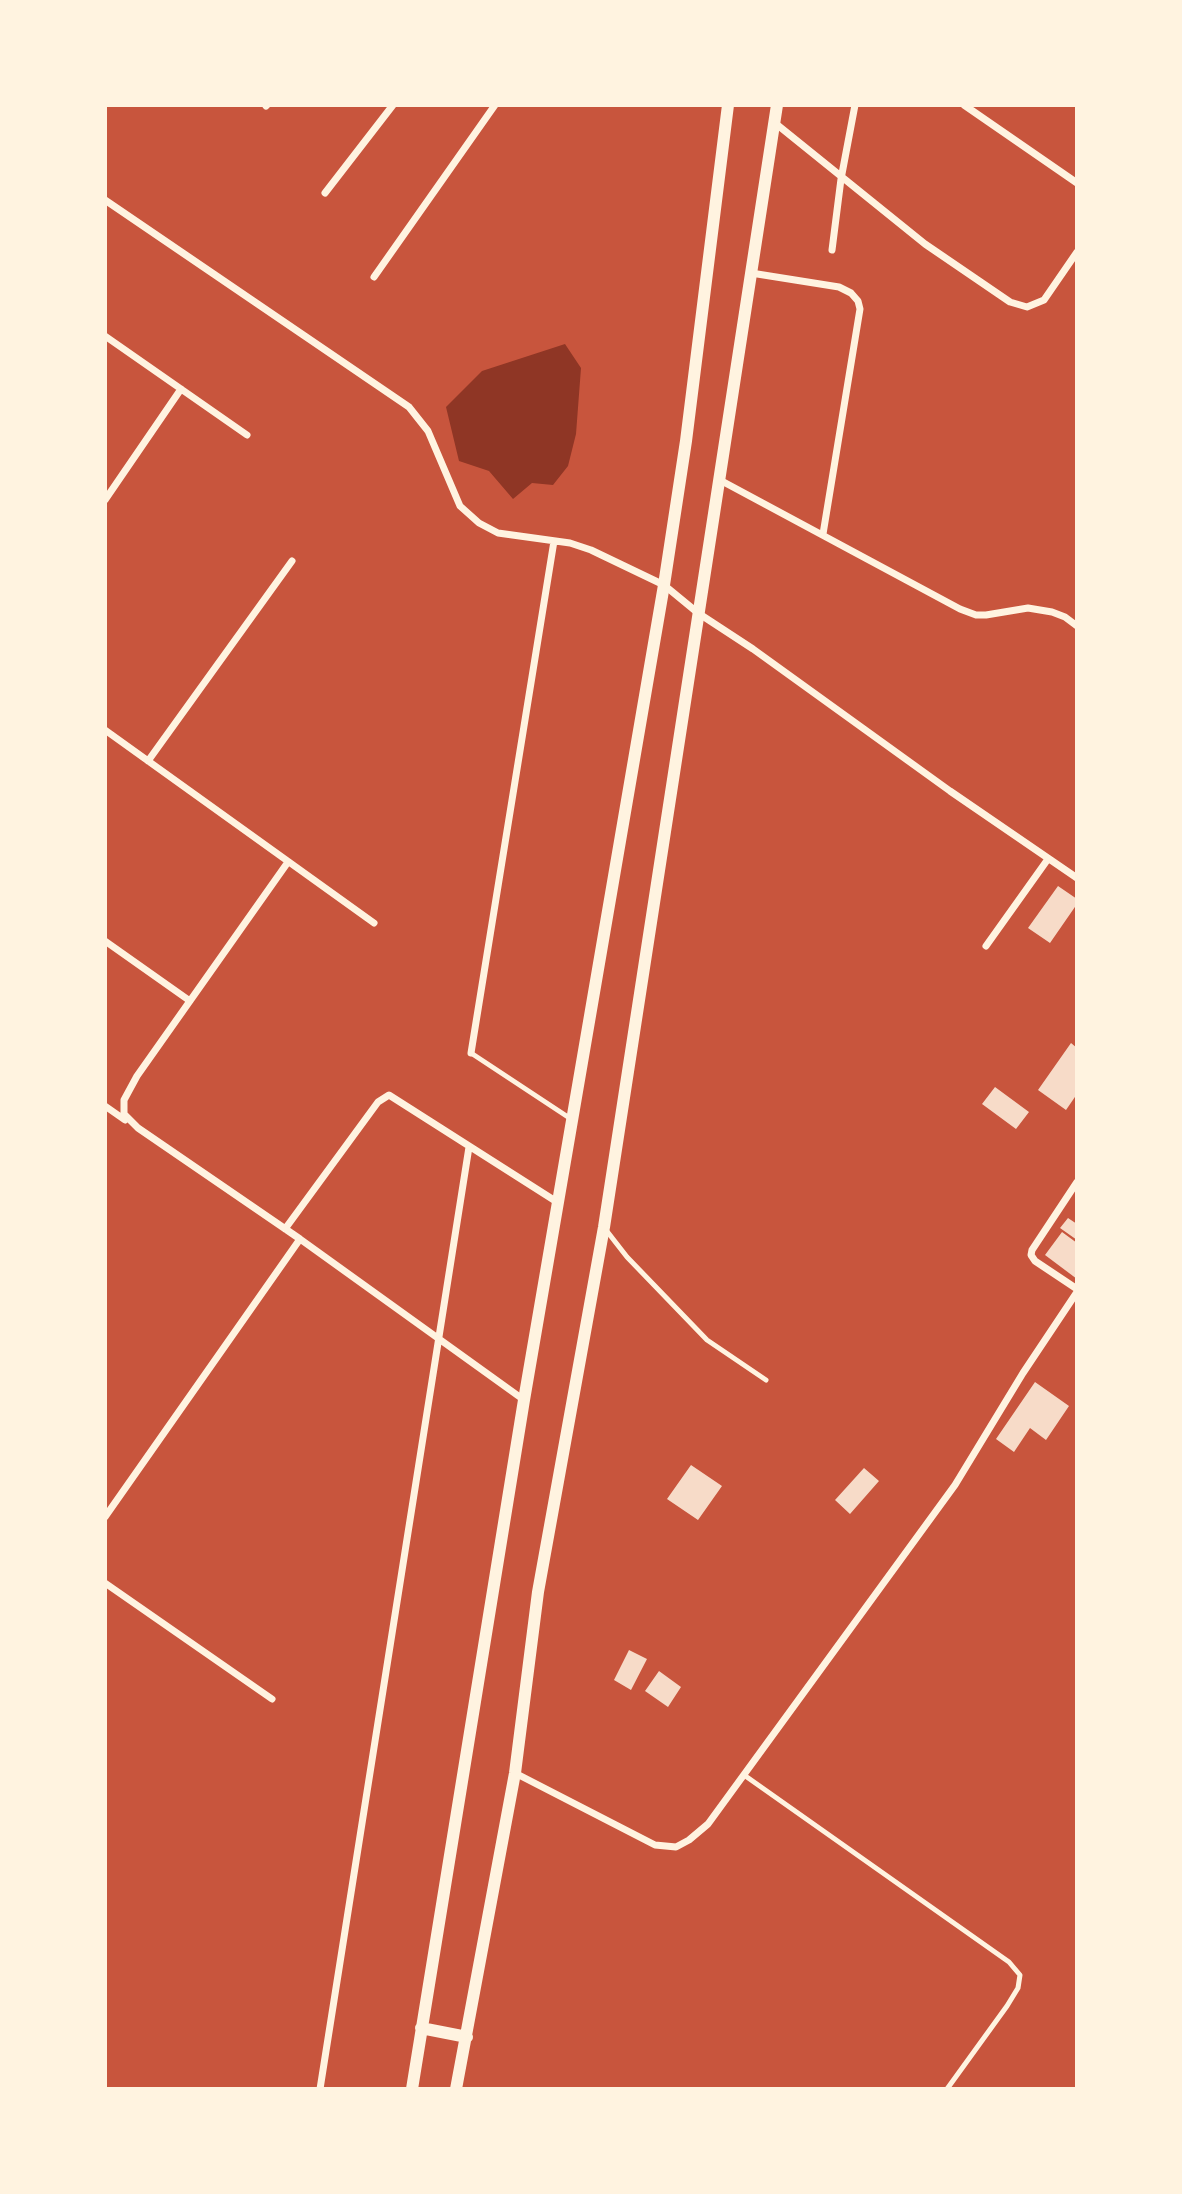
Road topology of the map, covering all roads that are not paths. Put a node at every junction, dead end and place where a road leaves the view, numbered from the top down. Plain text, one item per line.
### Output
1 (393, 105) edge
2 (495, 105) edge
3 (728, 105) edge
4 (777, 105) edge
5 (855, 105) edge
6 (964, 105) edge
7 (774, 123) junction
8 (841, 179) junction
9 (1077, 183) edge
10 (325, 193) dead end
11 (105, 200) edge
12 (832, 250) dead end
13 (1077, 252) edge
14 (750, 273) junction
15 (374, 277) dead end
16 (105, 336) edge
17 (181, 389) junction
18 (247, 435) dead end
19 (718, 479) junction
20 (105, 500) edge
21 (823, 534) junction
22 (554, 541) junction
23 (292, 561) dead end
24 (664, 585) junction
25 (698, 612) junction
26 (1077, 626) edge
27 (105, 730) edge
28 (148, 761) junction
29 (1048, 859) junction
30 (288, 862) junction
31 (1077, 878) edge
32 (374, 923) dead end
33 (105, 941) edge
34 (986, 946) dead end
35 (190, 1002) junction
36 (471, 1054) joint
37 (105, 1106) edge
38 (571, 1119) junction
39 (138, 1128) junction
40 (470, 1147) junction
41 (1077, 1182) edge
42 (557, 1202) junction
43 (604, 1227) junction
44 (285, 1229) junction
45 (300, 1240) junction
46 (1077, 1290) edge
47 (440, 1340) junction
48 (766, 1380) dead end
49 (524, 1400) junction
50 (105, 1517) edge
51 (105, 1583) edge
52 (272, 1699) dead end
53 (515, 1773) junction
54 (744, 1774) junction
55 (421, 2028) junction
56 (467, 2038) junction
57 (320, 2089) edge
58 (412, 2089) edge
59 (456, 2089) edge
60 (947, 2089) edge

1 - 10 street
2 - 15 street
3 - 24 street
4 - 7 street
5 - 8 street
6 - 9 street
7 - 8 street
7 - 14 street
8 - 12 street
8 - 13 street
11 - 22 street
14 - 19 street
14 - 21 street
16 - 17 street
17 - 18 street
17 - 20 street
19 - 21 street
19 - 25 street
21 - 26 street
22 - 24 street
22 - 36 street
23 - 28 street
24 - 25 street
24 - 38 street
25 - 29 street
25 - 43 street
27 - 28 street
28 - 30 street
29 - 31 street
29 - 34 street
30 - 32 street
30 - 35 street
33 - 35 street
35 - 39 street
36 - 38 lane
37 - 39 street
38 - 42 street
39 - 44 street
40 - 42 street
40 - 44 street
40 - 47 street
41 - 46 street
42 - 49 street
43 - 48 lane
43 - 53 street
44 - 45 street
45 - 47 street
45 - 50 street
46 - 54 street
47 - 49 street
47 - 57 street
49 - 55 street
51 - 52 street
53 - 54 street
53 - 56 street
54 - 60 lane
55 - 56 street
55 - 58 street
56 - 59 street

